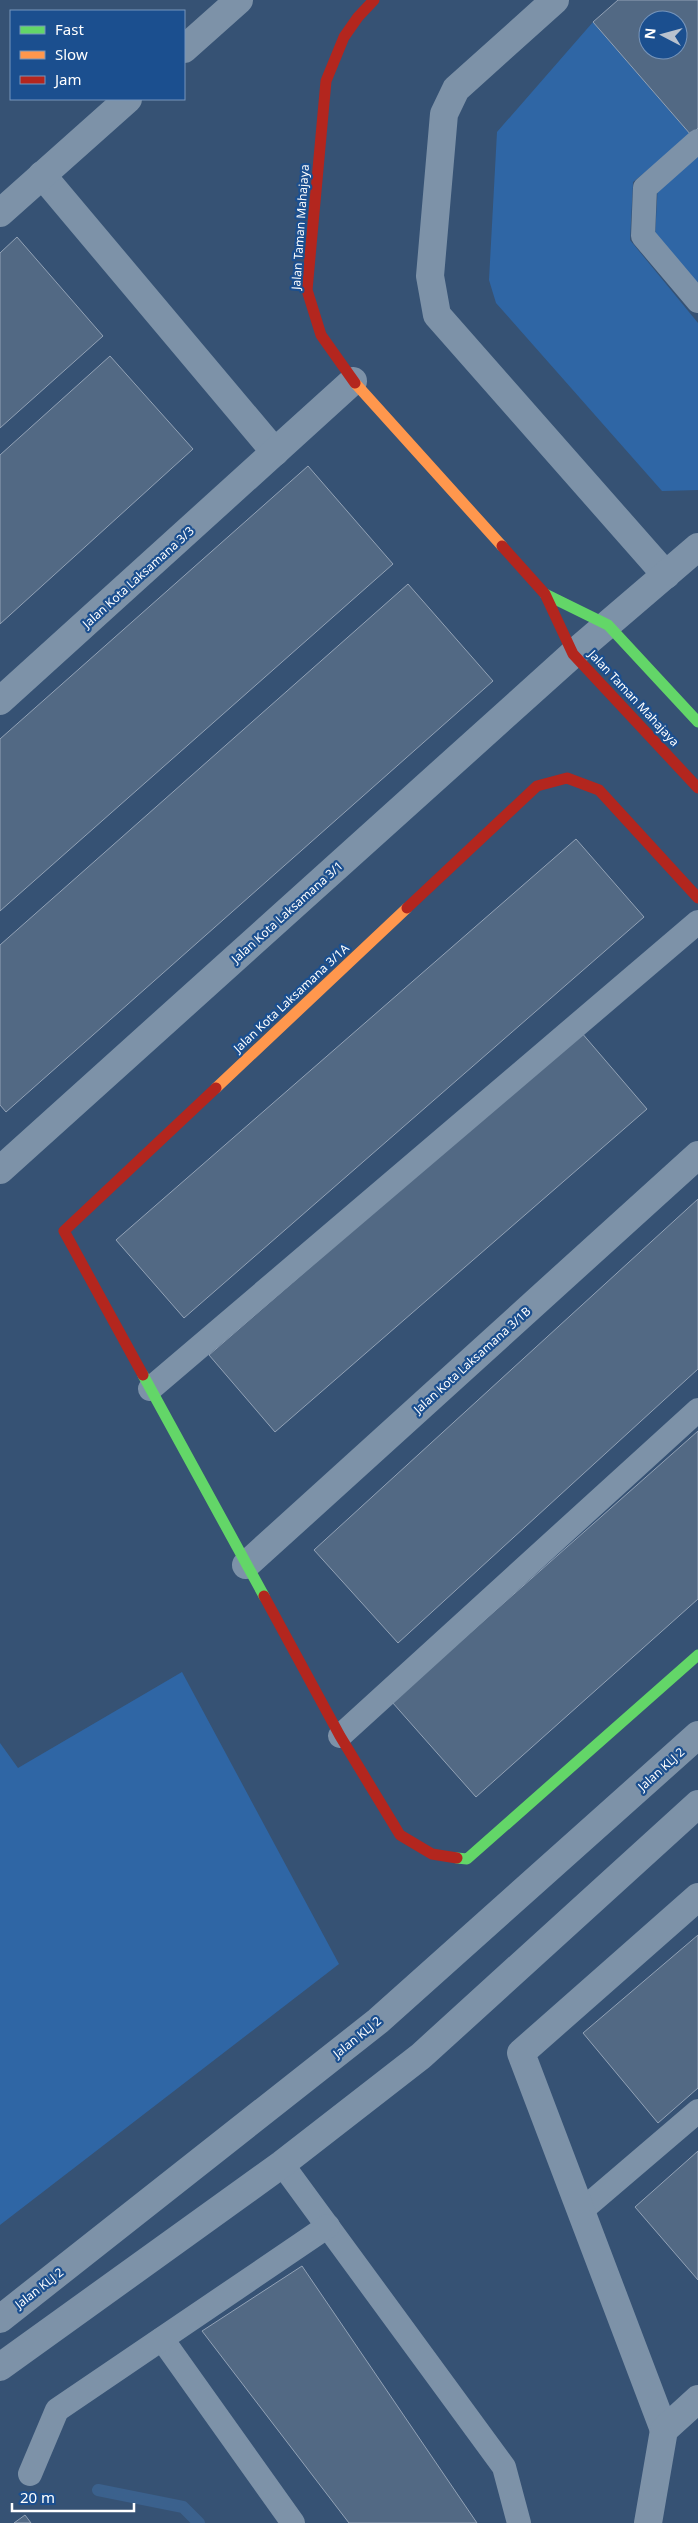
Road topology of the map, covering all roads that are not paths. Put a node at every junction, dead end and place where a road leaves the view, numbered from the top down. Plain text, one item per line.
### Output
1 (239, 0) edge
2 (374, 0) edge
3 (555, 0) edge
4 (185, 48) edge
5 (127, 100) edge
6 (698, 141) edge
7 (42, 175) junction
8 (0, 213) edge
9 (698, 301) edge
10 (353, 381) junction
11 (275, 452) junction
12 (698, 547) edge
13 (666, 575) junction
14 (545, 594) junction
15 (608, 625) junction
16 (574, 654) junction
17 (0, 701) edge
18 (698, 722) edge
19 (698, 788) edge
20 (698, 898) edge
21 (698, 922) edge
22 (698, 1155) edge
23 (0, 1170) edge
24 (150, 1388) junction
25 (698, 1410) edge
26 (246, 1564) junction
27 (698, 1656) edge
28 (340, 1736) junction
29 (698, 1736) edge
30 (698, 1804) edge
31 (698, 1897) edge
32 (698, 2111) edge
33 (282, 2164) junction
34 (581, 2211) junction
35 (328, 2226) junction
36 (0, 2319) edge
37 (162, 2339) junction
38 (0, 2367) edge
39 (698, 2399) edge
40 (664, 2430) junction
41 (30, 2474) dead end
42 (293, 2523) edge
43 (519, 2523) edge
44 (648, 2523) edge

1 - 4 street
2 - 10 street, Jalan Taman Mahajaya
3 - 13 street
5 - 7 street
6 - 9 lane
7 - 8 street
7 - 11 street
10 - 11 street, Jalan Kota Laksamana 3/3
10 - 14 street, Jalan Taman Mahajaya
11 - 17 street, Jalan Kota Laksamana 3/3
12 - 13 street, Jalan Kota Laksamana 3/1
13 - 15 street, Jalan Kota Laksamana 3/1
14 - 15 street, Jalan Taman Mahajaya
14 - 16 street, Jalan Taman Mahajaya
15 - 16 street, Jalan Kota Laksamana 3/1
15 - 18 street, Jalan Taman Mahajaya
16 - 19 street, Jalan Taman Mahajaya
16 - 23 street, Jalan Kota Laksamana 3/1
20 - 24 street, Jalan Kota Laksamana 3/1A
21 - 24 lane
22 - 26 street, Jalan Kota Laksamana 3/1B
24 - 26 street
25 - 28 lane
26 - 28 street
27 - 28 street
29 - 36 street, Jalan KLJ 2
30 - 33 street
31 - 34 street
32 - 34 lane
33 - 35 lane
33 - 38 street
34 - 40 street
35 - 37 lane
35 - 43 lane
37 - 41 lane
37 - 42 lane
39 - 40 street
40 - 44 street

